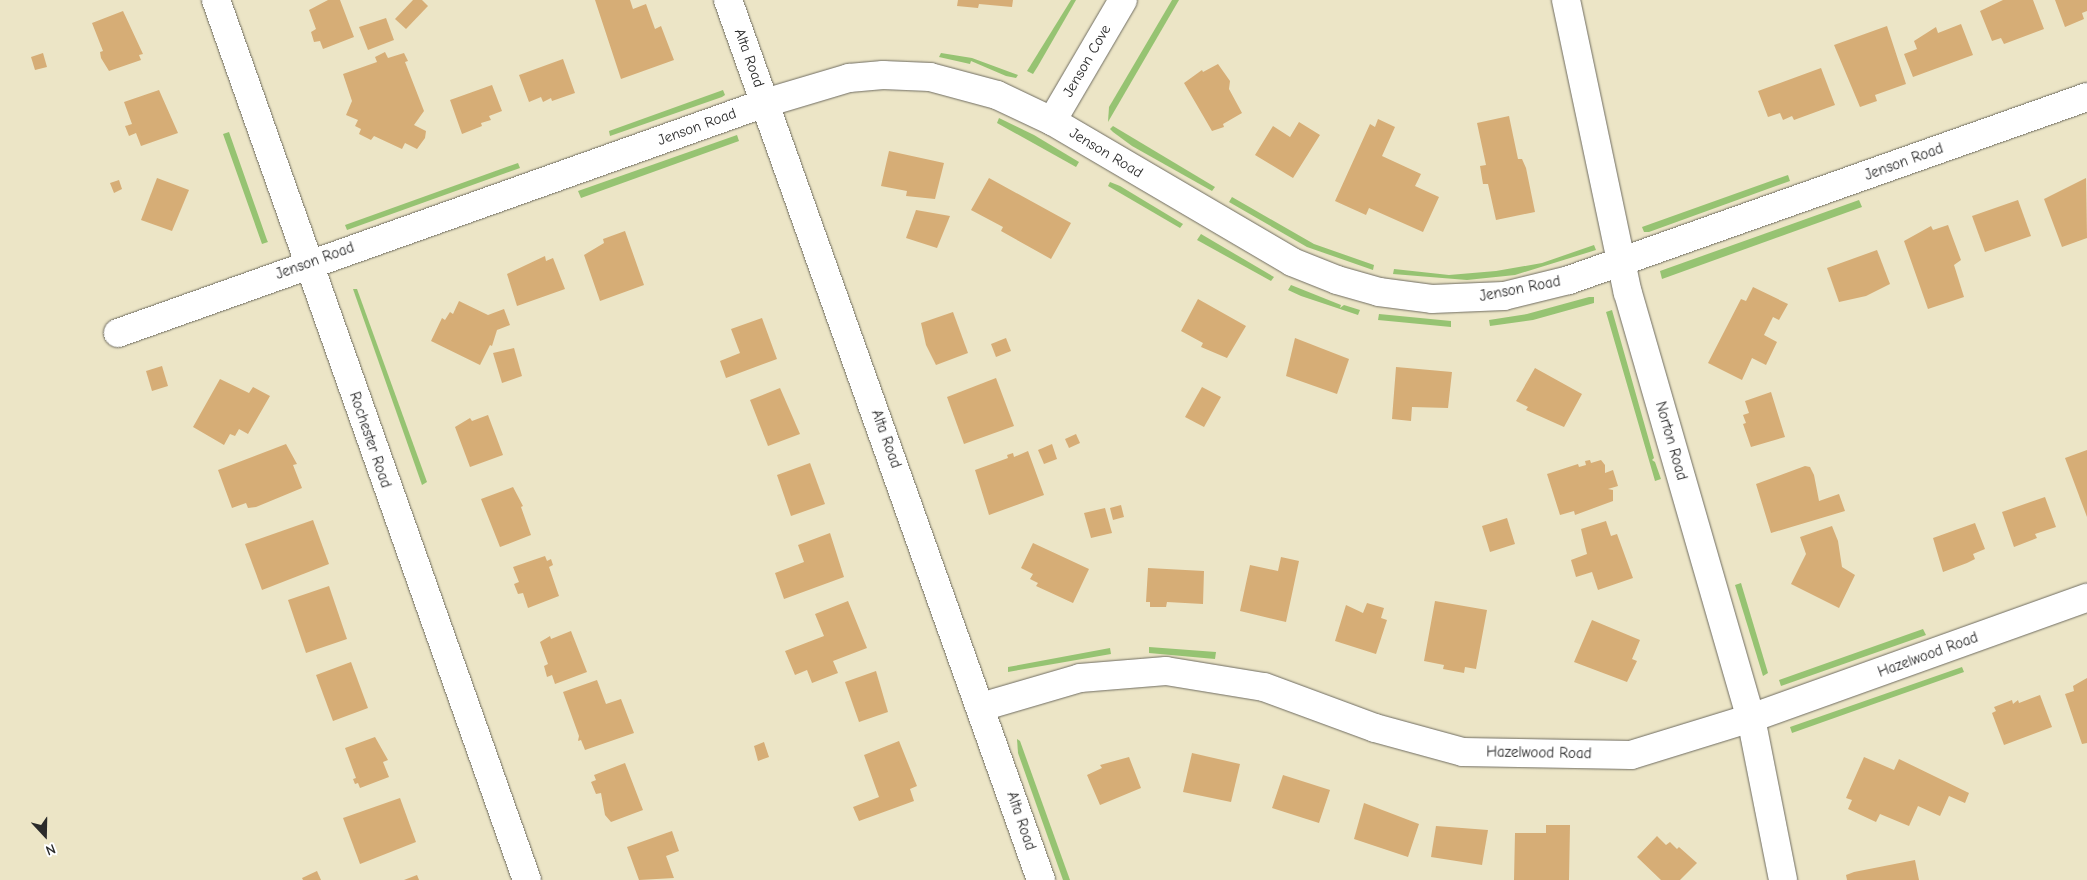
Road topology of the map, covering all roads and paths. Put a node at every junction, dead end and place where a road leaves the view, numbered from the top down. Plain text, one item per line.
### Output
1 (216, 0) edge
2 (728, 0) edge
3 (1123, 0) edge
4 (1566, 0) edge
5 (2087, 96) edge
6 (765, 102) junction
7 (1052, 121) junction
8 (1620, 262) junction
9 (308, 263) junction
10 (118, 333) dead end
11 (2087, 598) edge
12 (981, 707) junction
13 (1751, 718) junction
14 (527, 880) edge
15 (1040, 880) edge
16 (1783, 880) edge

1 - 9 street, Rochester Road
2 - 6 street, Alta Road
3 - 7 street, Jenson Cove
4 - 8 street, Norton Road
5 - 8 street, Jenson Road
6 - 7 street, Jenson Road
6 - 9 street, Jenson Road
6 - 12 street, Alta Road
7 - 8 street, Jenson Road
8 - 13 street, Norton Road
9 - 10 street, Jenson Road
9 - 14 street, Rochester Road
11 - 13 street, Hazelwood Road
12 - 13 street, Hazelwood Road
12 - 15 street, Alta Road
13 - 16 street, Norton Road

